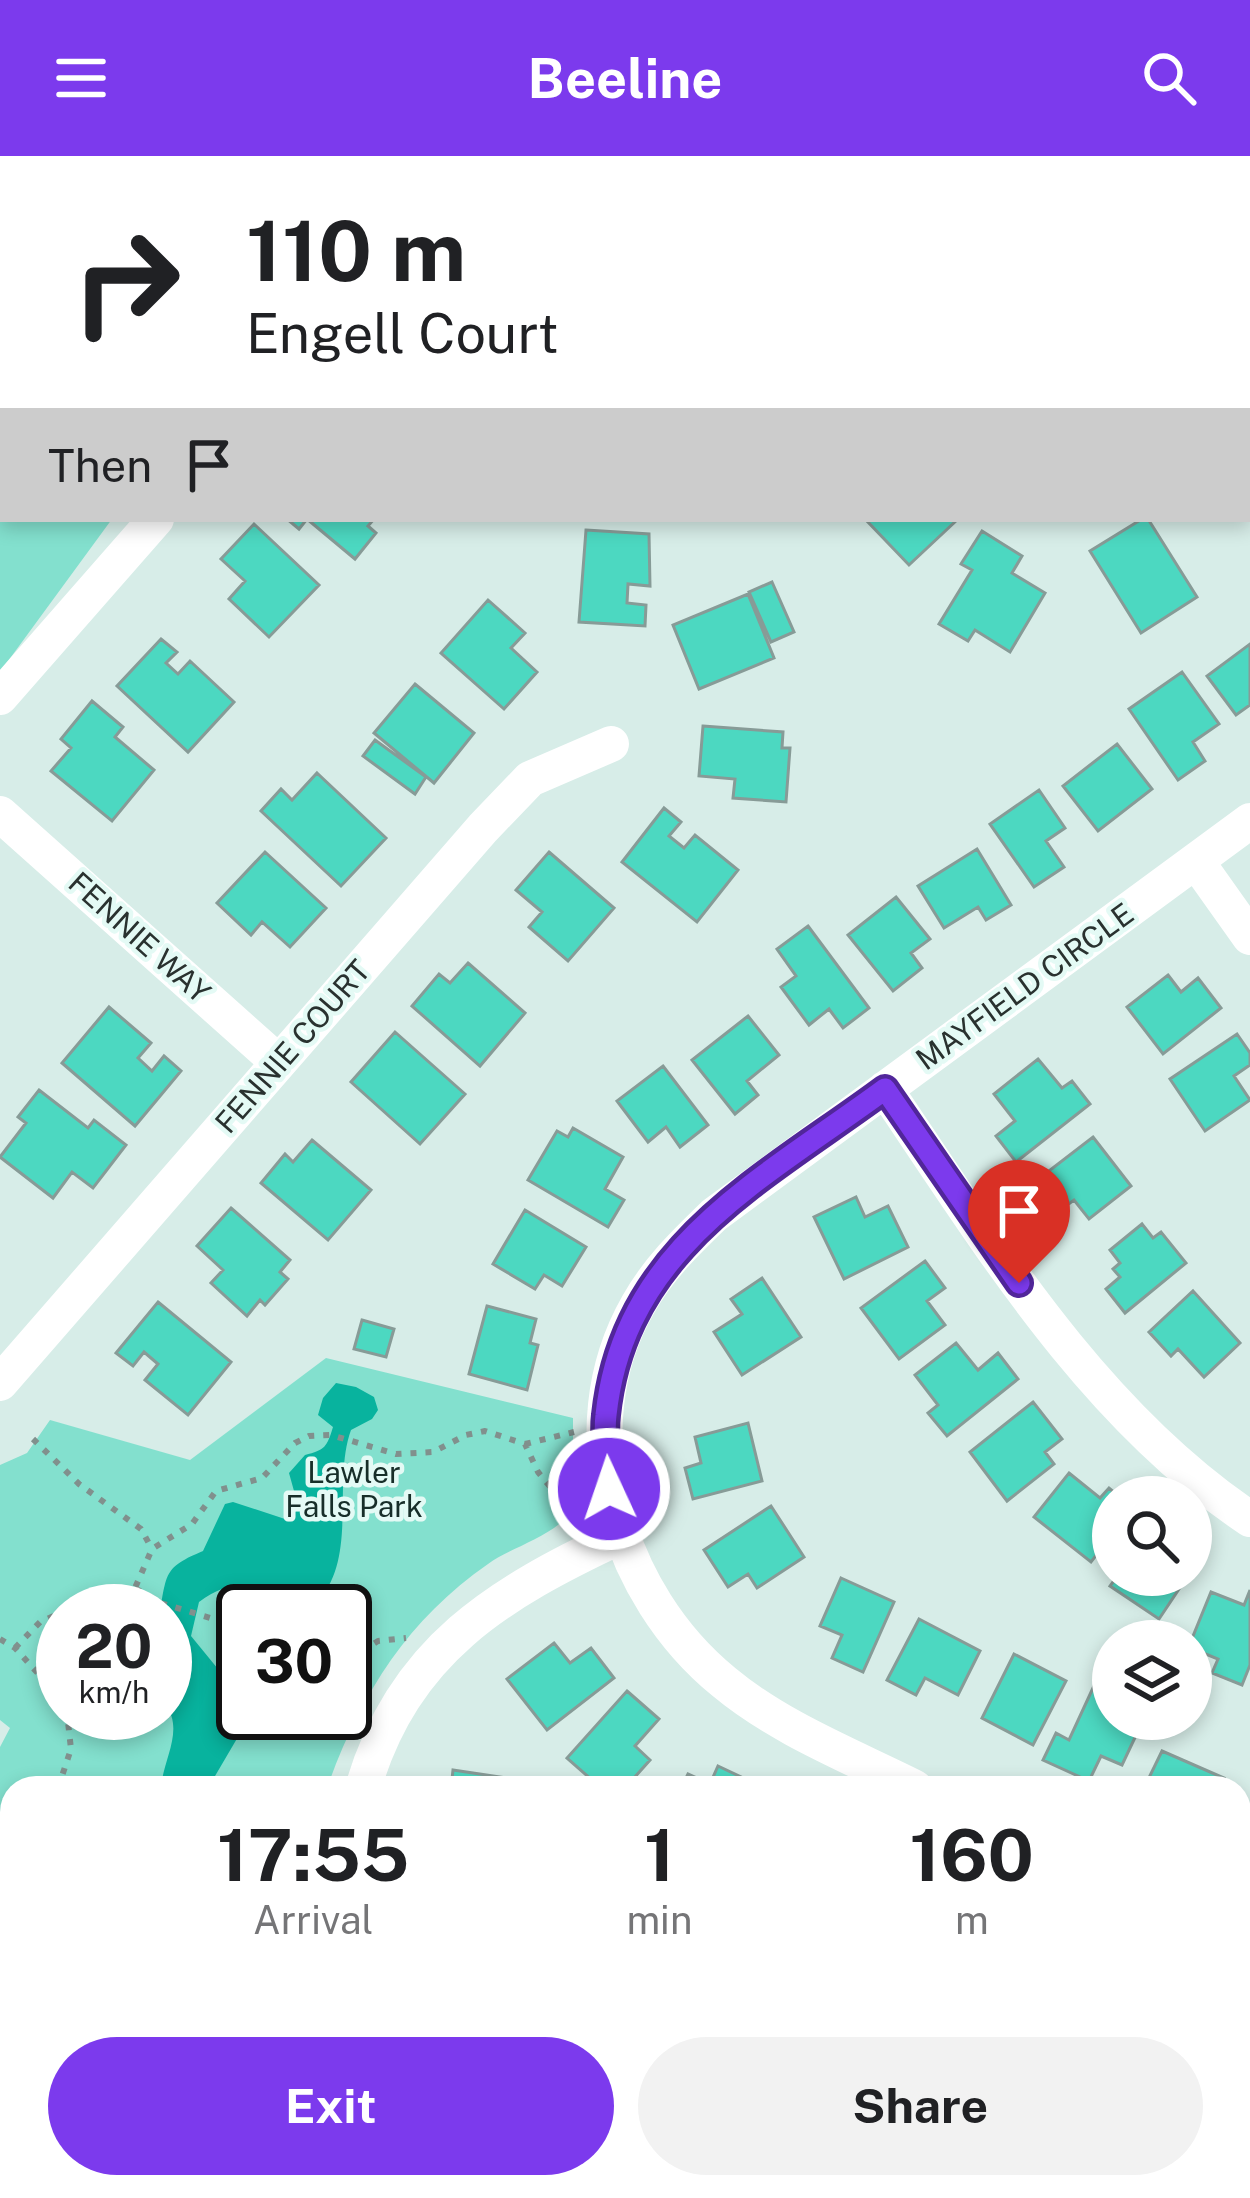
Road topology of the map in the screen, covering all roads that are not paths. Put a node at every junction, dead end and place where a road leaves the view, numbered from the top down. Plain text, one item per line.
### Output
1 (153, 522) edge
2 (0, 697) edge
3 (611, 744) dead end
4 (0, 814) edge
5 (1250, 821) edge
6 (1196, 862) junction
7 (1250, 938) edge
8 (278, 1062) junction
9 (885, 1089) junction
10 (0, 1383) edge
11 (1250, 1520) edge
12 (621, 1536) junction
13 (366, 1776) edge
14 (891, 1776) edge

1 - 2 street
3 - 8 street, FENNIE COURT
4 - 8 street, FENNIE WAY
5 - 6 street, MAYFIELD CIRCLE
6 - 7 street
6 - 9 street, MAYFIELD CIRCLE
8 - 10 street, FENNIE COURT
9 - 11 street
9 - 12 street, MAYFIELD CIRCLE
12 - 13 street
12 - 14 street, MAYFIELD CIRCLE

